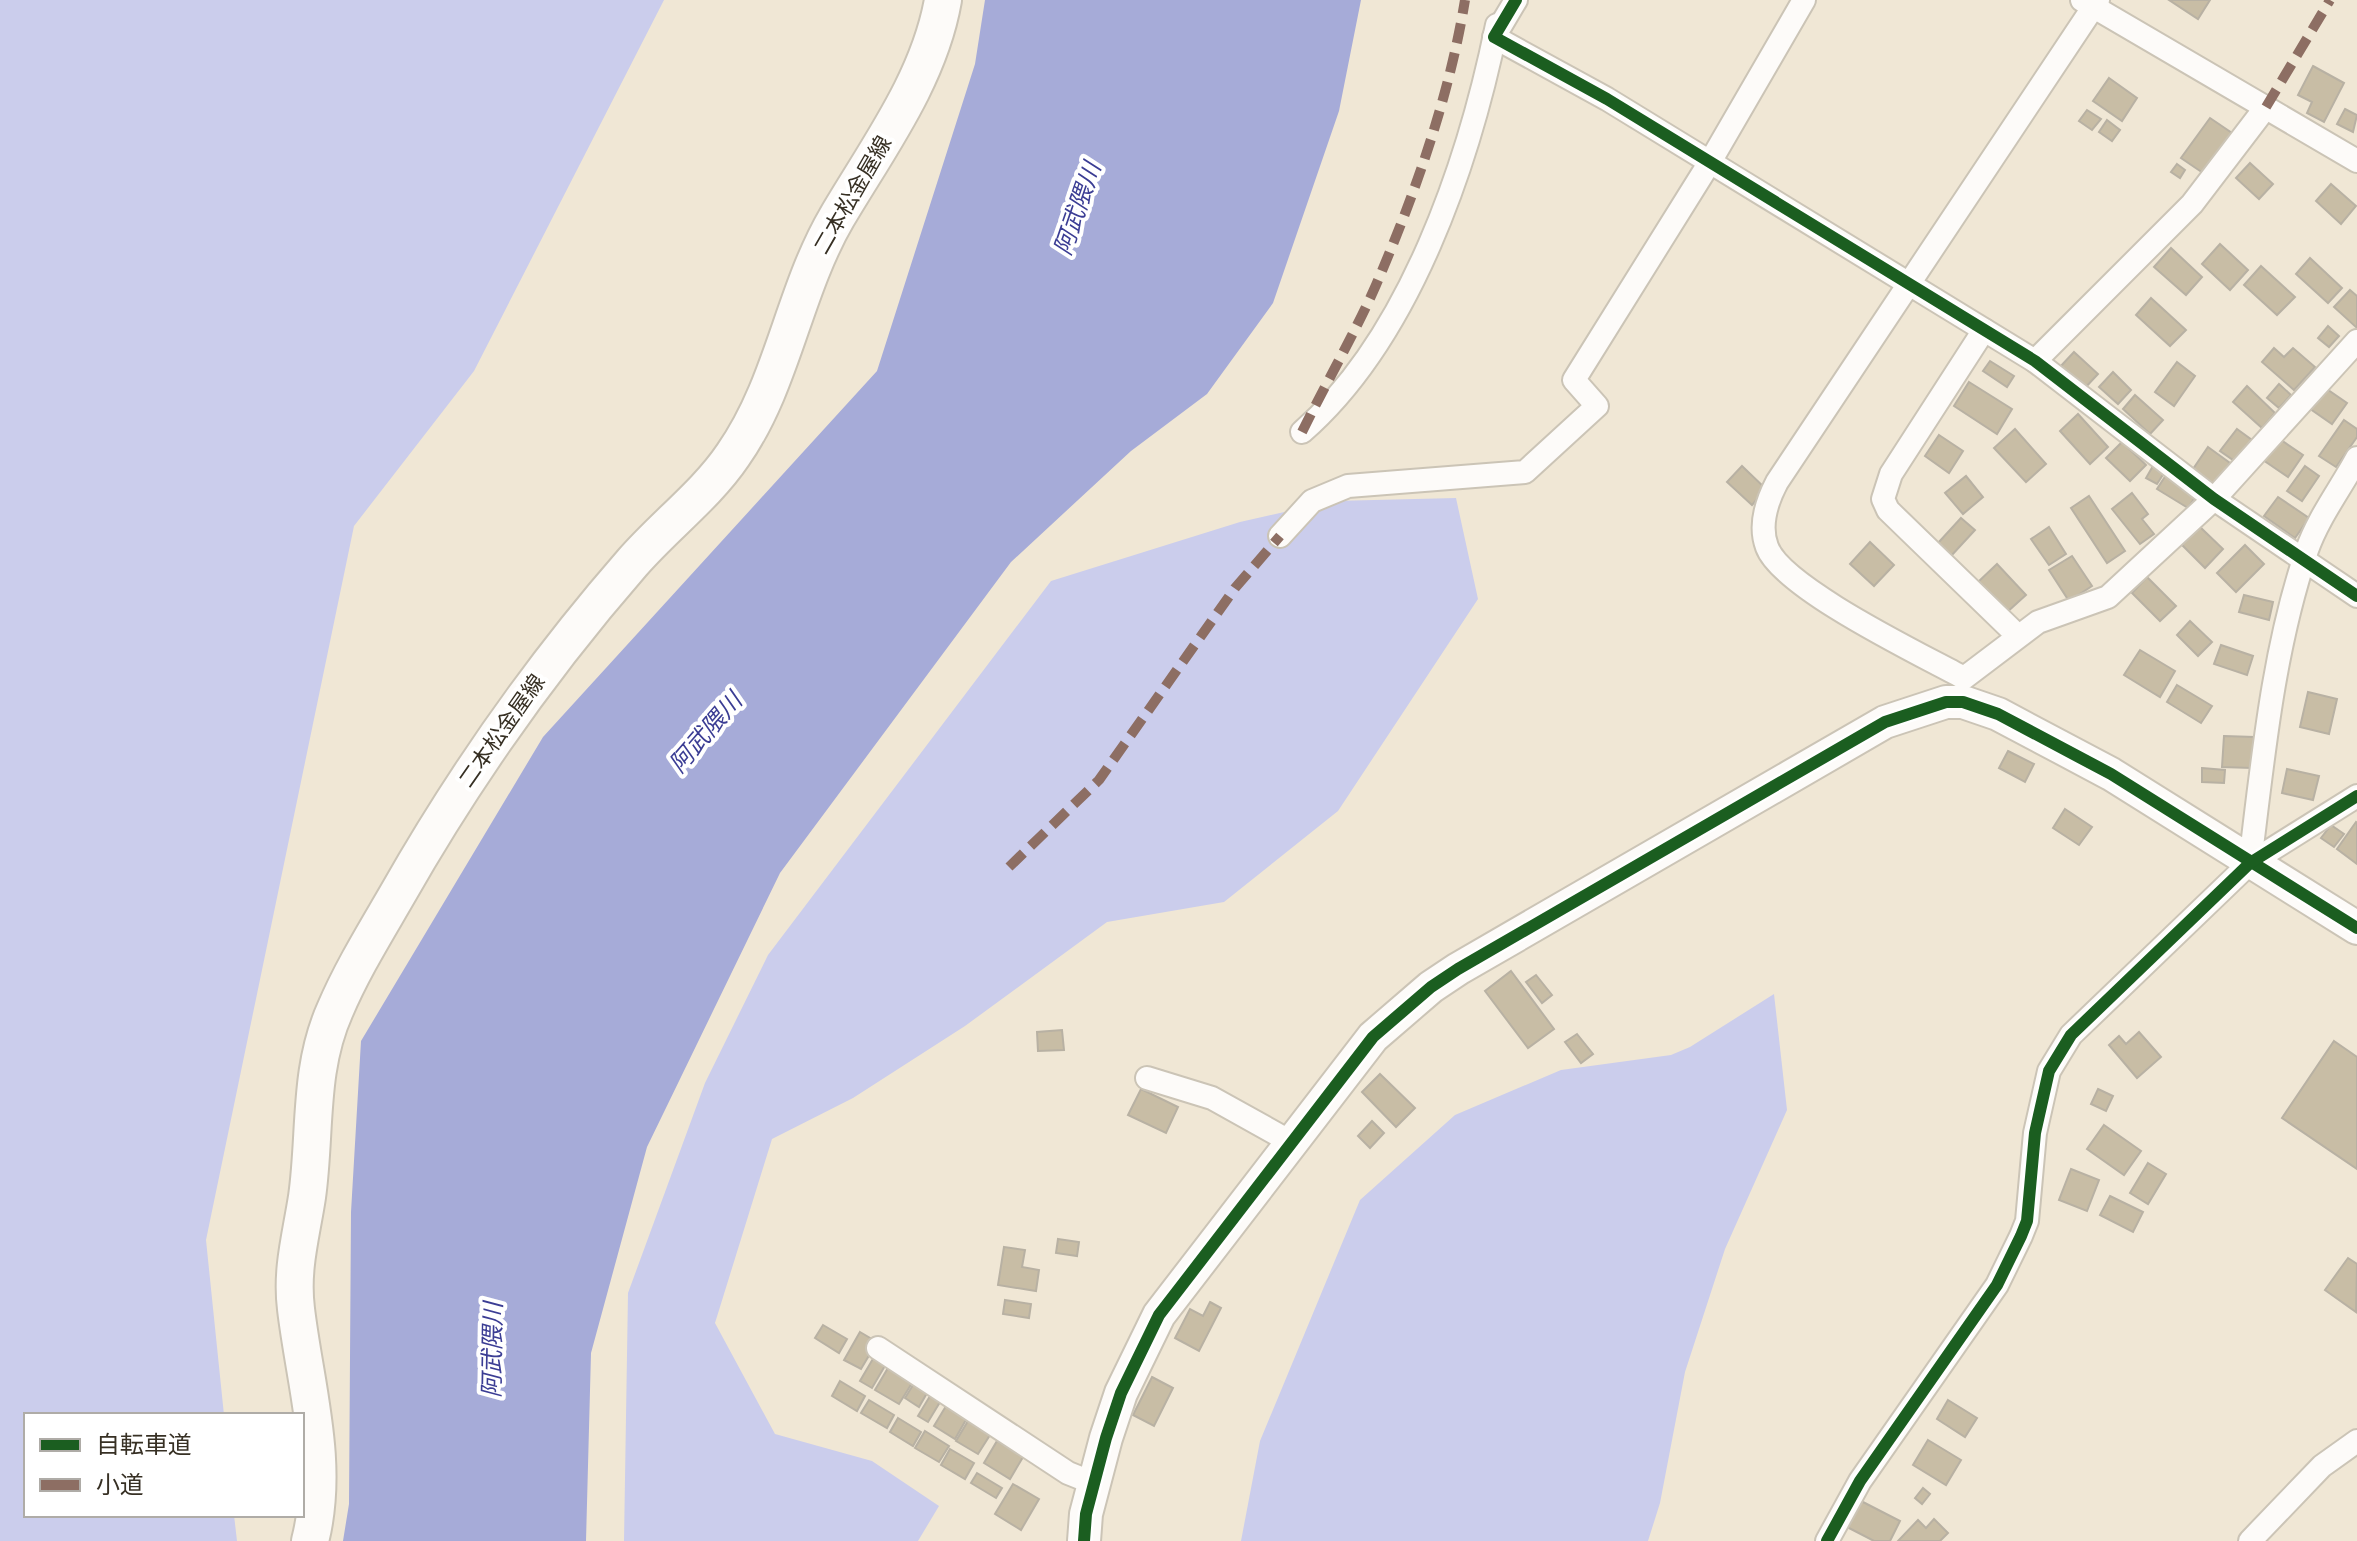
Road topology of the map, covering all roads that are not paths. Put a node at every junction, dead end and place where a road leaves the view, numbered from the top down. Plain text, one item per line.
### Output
1 (943, 0) edge
2 (1501, 0) edge
3 (1516, 0) edge
4 (1804, 0) edge
5 (2091, 2) edge
6 (1494, 37) junction
7 (2266, 107) junction
8 (2357, 161) edge
9 (1710, 162) junction
10 (1908, 282) junction
11 (1984, 330) junction
12 (2357, 341) edge
13 (2035, 361) junction
14 (1302, 432) dead end
15 (2353, 473) edge
16 (2214, 499) junction
17 (1280, 536) dead end
18 (2305, 559) junction
19 (2357, 596) edge
20 (2017, 635) junction
21 (1964, 690) junction
22 (2357, 796) edge
23 (2250, 863) junction
24 (2357, 928) edge
25 (1147, 1078) dead end
26 (1291, 1142) junction
27 (878, 1348) dead end
28 (2357, 1441) edge
29 (1093, 1483) junction
30 (310, 1541) edge
31 (1084, 1541) edge
32 (1827, 1541) edge
33 (2250, 1541) edge

1 - 30 main road, 二本松金屋線
2 - 6 street
3 - 6 street
4 - 9 street
5 - 7 street
5 - 10 street
6 - 9 street
6 - 14 street
7 - 8 street
7 - 13 street
9 - 10 street
9 - 17 street
10 - 11 street
10 - 21 street
11 - 13 street
11 - 20 street
12 - 16 street
13 - 16 street
15 - 18 street
16 - 18 street
16 - 20 street
18 - 19 street
18 - 23 street
20 - 21 street
21 - 23 street
21 - 26 street
22 - 23 street
23 - 24 street
23 - 32 street
25 - 26 street
26 - 29 street
27 - 29 street
28 - 33 street
29 - 31 street

